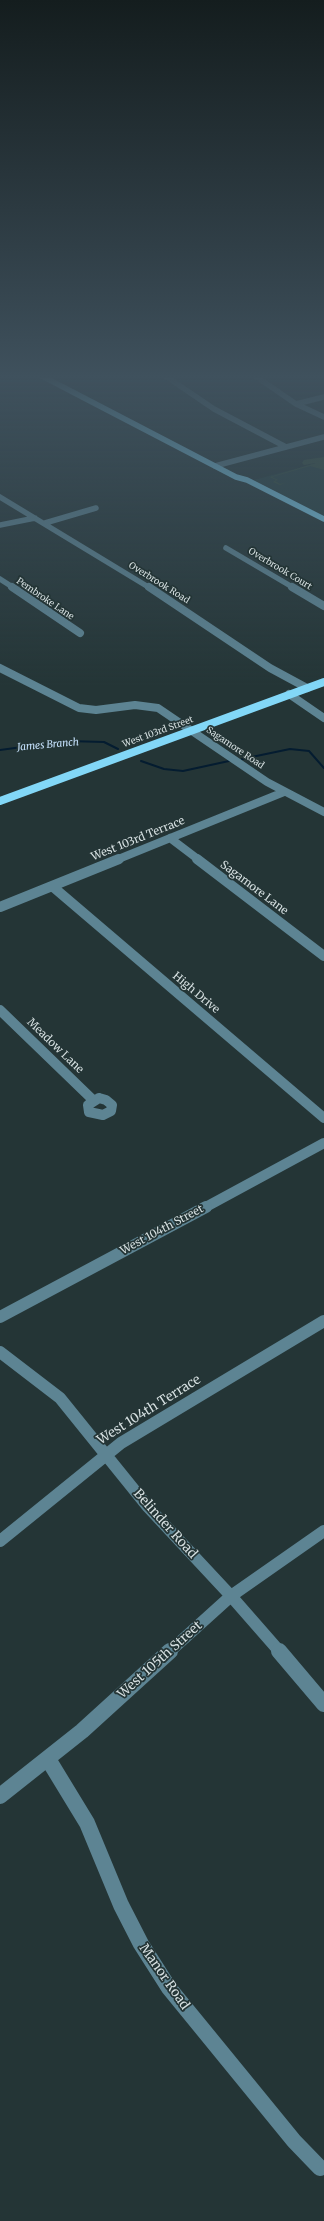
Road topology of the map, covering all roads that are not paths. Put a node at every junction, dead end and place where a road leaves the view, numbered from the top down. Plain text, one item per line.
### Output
1 (237, 479) edge
2 (241, 479) edge
3 (0, 497) edge
4 (96, 508) dead end
5 (35, 518) junction
6 (324, 519) edge
7 (45, 524) junction
8 (0, 525) edge
9 (324, 525) edge
10 (226, 548) dead end
11 (0, 579) edge
12 (324, 606) edge
13 (80, 633) dead end
14 (0, 668) edge
15 (324, 682) edge
16 (307, 688) junction
17 (289, 694) junction
18 (324, 718) edge
19 (191, 730) junction
20 (284, 792) junction
21 (0, 801) edge
22 (324, 812) edge
23 (170, 838) junction
24 (52, 886) junction
25 (0, 907) edge
26 (324, 956) edge
27 (0, 1010) edge
28 (93, 1100) dead end
29 (324, 1118) edge
30 (324, 1143) edge
31 (0, 1317) edge
32 (324, 1321) edge
33 (0, 1352) edge
34 (106, 1454) junction
35 (324, 1531) edge
36 (0, 1541) edge
37 (231, 1596) junction
38 (324, 1704) edge
39 (48, 1759) junction
40 (0, 1796) edge
41 (320, 2168) dead end

1 - 9 main road
2 - 6 main road
3 - 5 street, Overbrook Road
4 - 7 street
5 - 7 street, Overbrook Road
5 - 8 street
7 - 16 street, Overbrook Road
10 - 12 street, Overbrook Court
11 - 13 street, Pembroke Lane
14 - 19 street, Sagamore Road
15 - 16 main road, West 103rd Street
16 - 17 main road, West 103rd Street
17 - 18 street
17 - 19 main road, West 103rd Street
19 - 20 street, Sagamore Road
19 - 21 main road, West 103rd Street
20 - 22 street, Sagamore Road
20 - 23 street, West 103rd Terrace
23 - 24 street, West 103rd Terrace
23 - 26 street, Sagamore Lane
24 - 25 street, West 103rd Terrace
24 - 29 street, High Drive
27 - 28 street, Meadow Lane
30 - 31 street, West 104th Street
32 - 34 street, West 104th Terrace
33 - 34 street, Belinder Road
34 - 36 street, West 104th Terrace
34 - 37 street, Belinder Road
35 - 37 street, West 105th Street
37 - 38 street, Belinder Road
37 - 39 street, West 105th Street
39 - 40 street, West 105th Street
39 - 41 street, Manor Road

